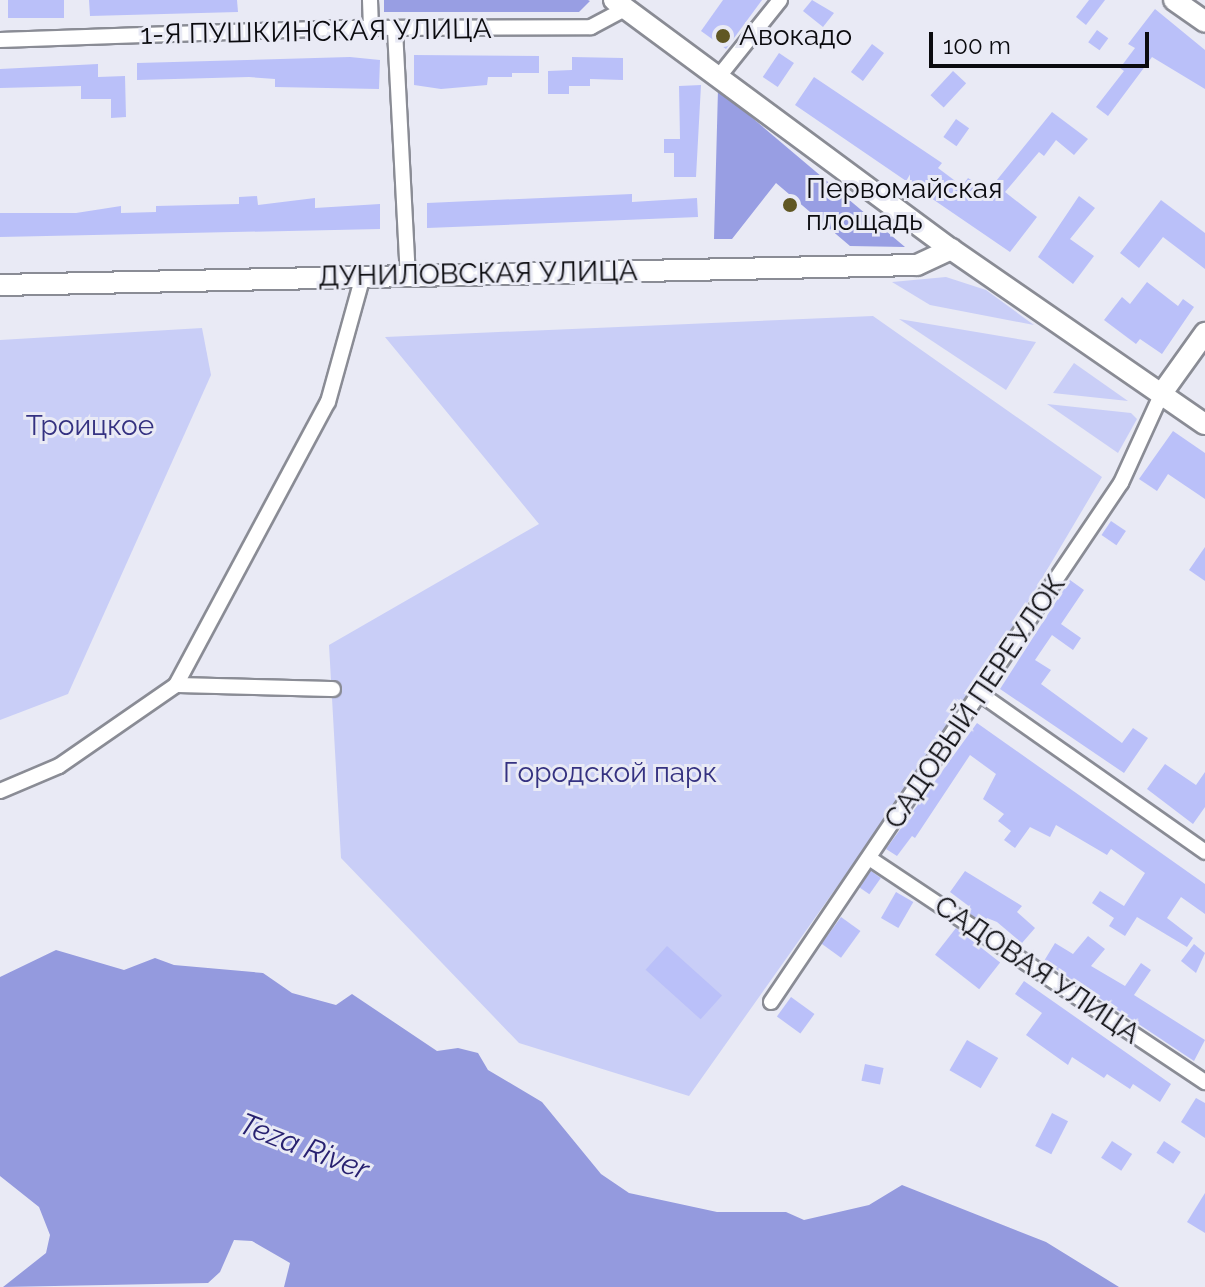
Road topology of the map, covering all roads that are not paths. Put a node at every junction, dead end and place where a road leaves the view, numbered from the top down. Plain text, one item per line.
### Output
1 (370, 0) edge
2 (780, 0) edge
3 (1174, 0) edge
4 (620, 4) edge
5 (1205, 22) edge
6 (371, 30) junction
7 (395, 30) junction
8 (0, 40) edge
9 (720, 75) junction
10 (951, 249) junction
11 (408, 275) junction
12 (363, 276) junction
13 (0, 285) edge
14 (1205, 333) edge
15 (1162, 393) junction
16 (1205, 424) edge
17 (176, 685) junction
18 (333, 689) dead end
19 (982, 695) junction
20 (0, 791) edge
21 (1205, 852) edge
22 (869, 858) junction
23 (771, 1002) dead end
24 (1205, 1082) edge

1 - 6 street
2 - 9 street
3 - 5 main road
4 - 7 street, 1-Я ПУШКИНСКАЯ УЛИЦА
4 - 9 main road
6 - 7 street, 1-Я ПУШКИНСКАЯ УЛИЦА
6 - 8 street, 1-Я ПУШКИНСКАЯ УЛИЦА
7 - 11 street
9 - 10 main road
10 - 11 main road, ДУНИЛОВСКАЯ УЛИЦА
10 - 15 main road
11 - 12 main road, ДУНИЛОВСКАЯ УЛИЦА
12 - 13 main road, ДУНИЛОВСКАЯ УЛИЦА
12 - 17 street
14 - 15 main road
15 - 16 main road
15 - 19 street, САДОВЫЙ ПЕРЕУЛОК
17 - 18 street
17 - 20 street
19 - 21 street
19 - 22 street, САДОВЫЙ ПЕРЕУЛОК
22 - 23 street, САДОВЫЙ ПЕРЕУЛОК
22 - 24 street, САДОВАЯ УЛИЦА

